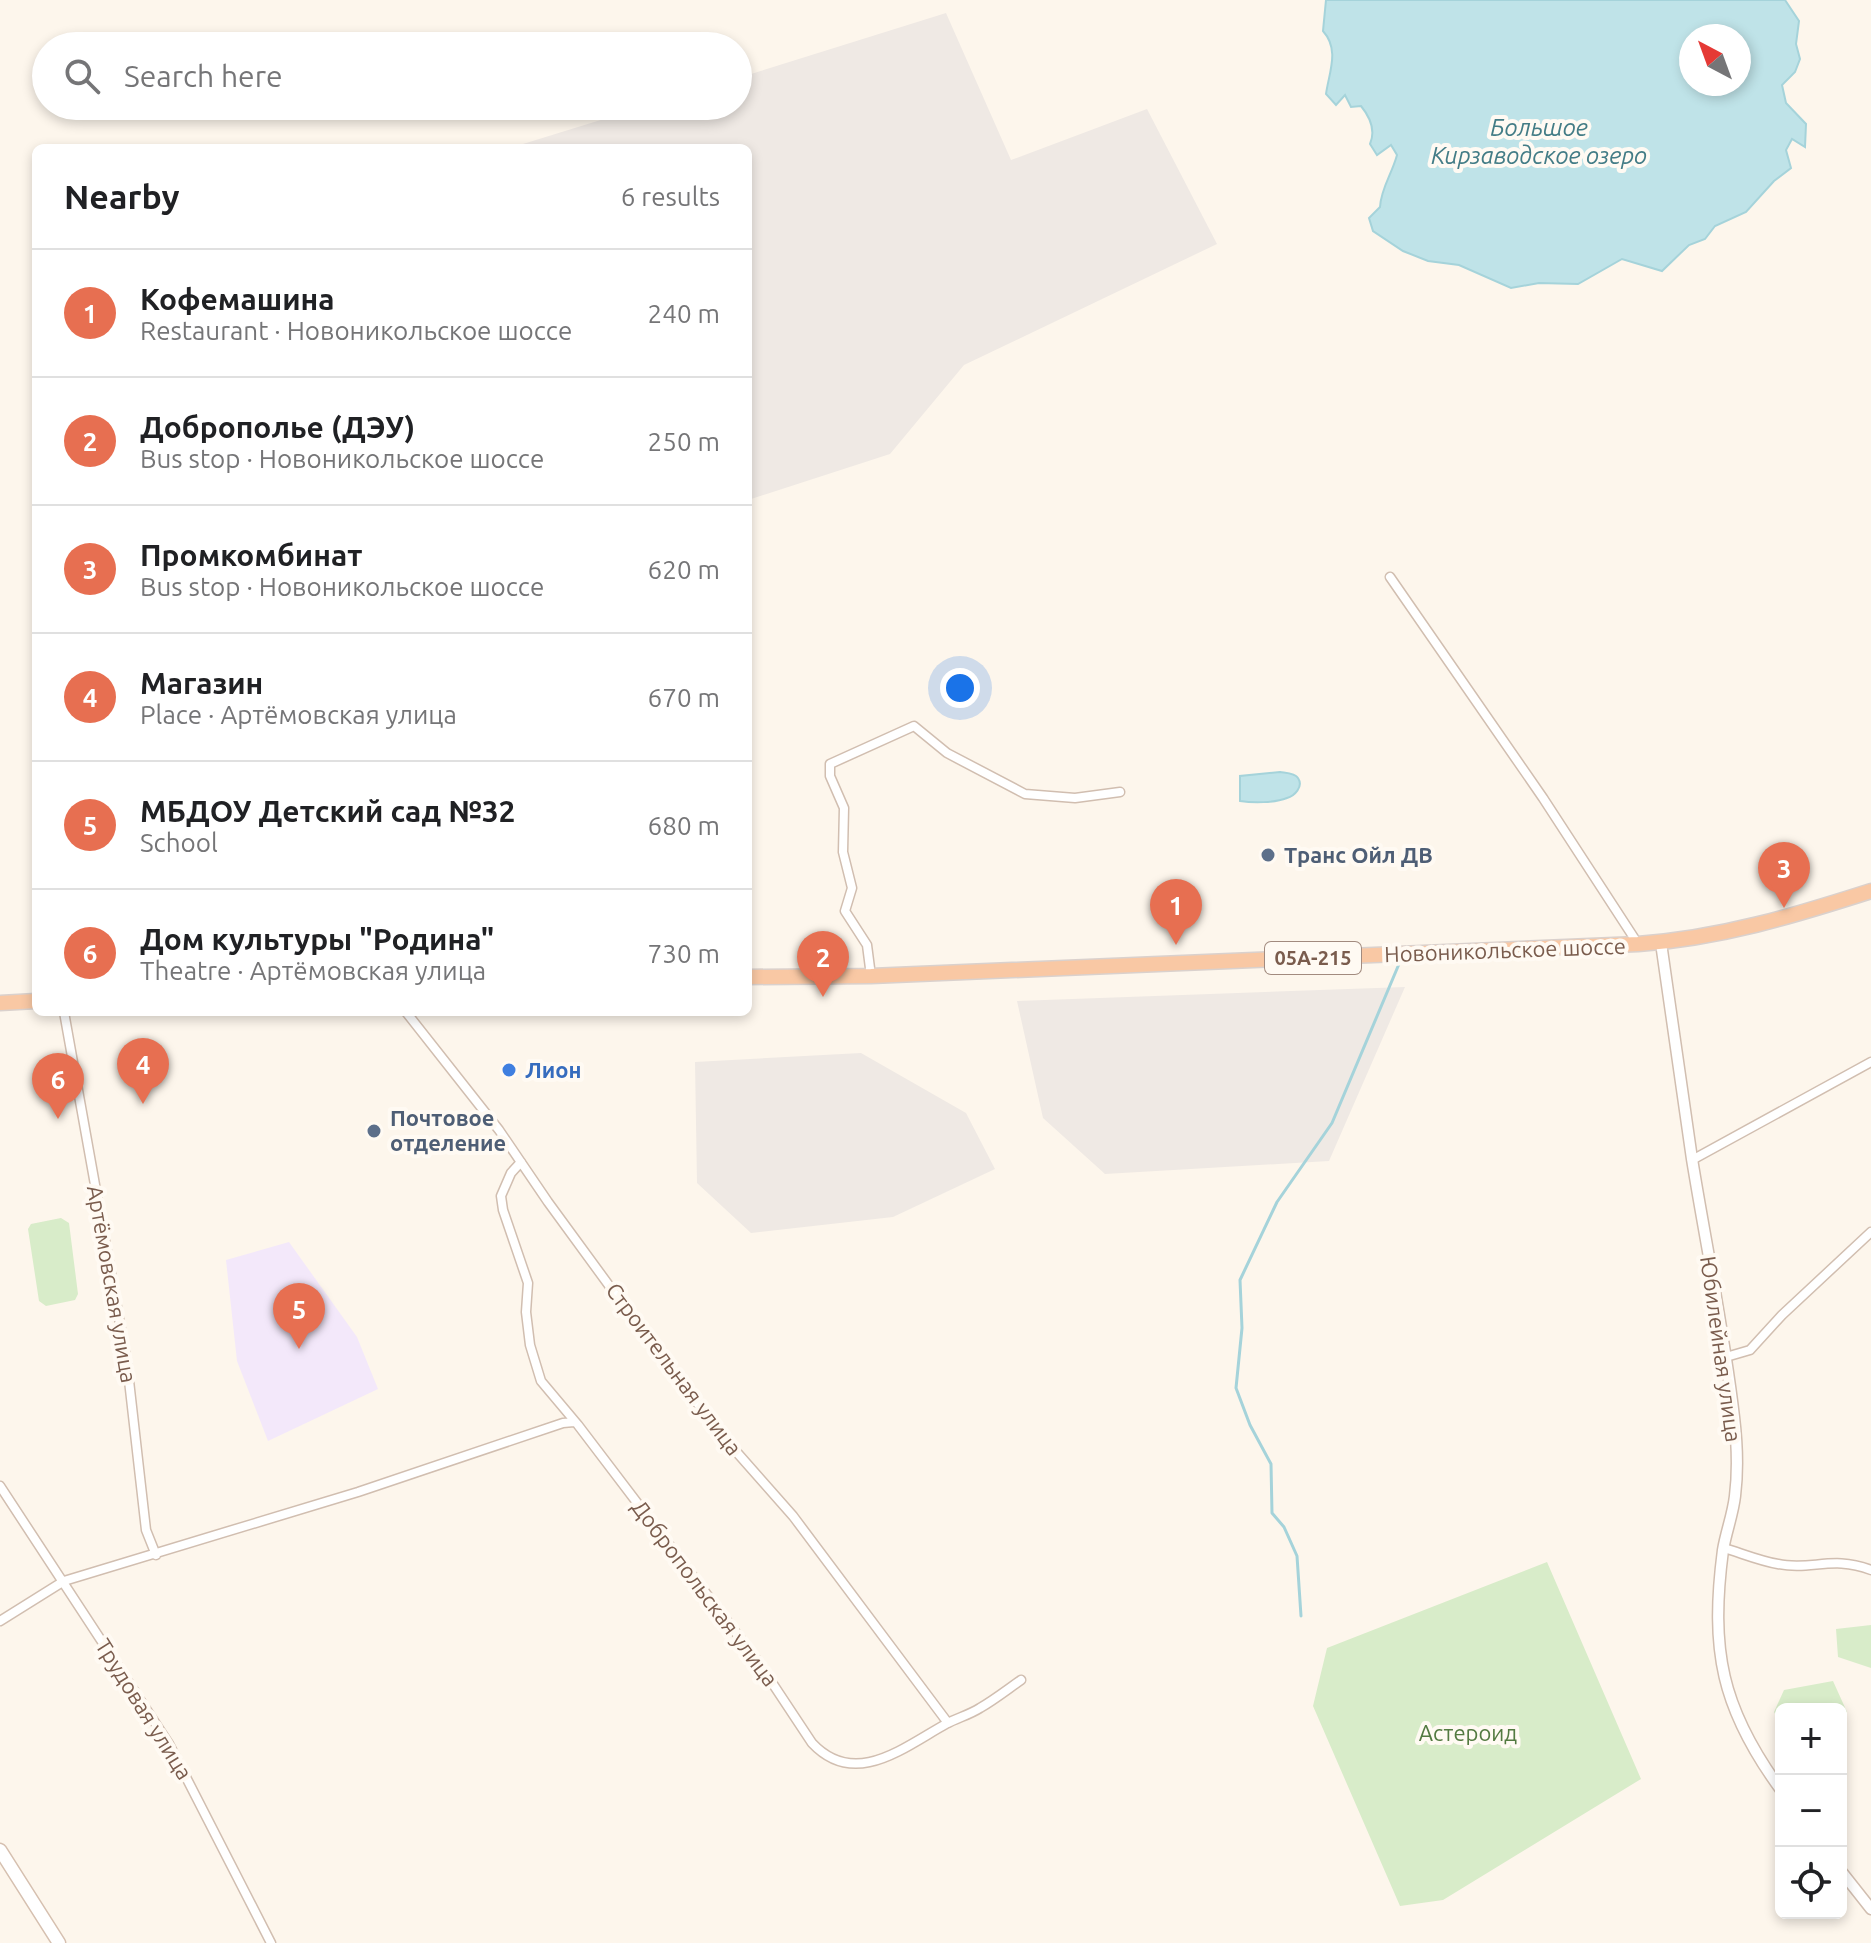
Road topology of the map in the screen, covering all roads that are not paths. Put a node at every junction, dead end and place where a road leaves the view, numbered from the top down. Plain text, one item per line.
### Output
1 (1390, 577) dead end
2 (1120, 792) dead end
3 (1871, 891) edge
4 (1661, 943) junction
5 (1638, 944) junction
6 (871, 976) junction
7 (752, 977) edge
8 (32, 1001) edge
9 (0, 1003) edge
10 (65, 1016) edge
11 (409, 1016) edge
12 (1871, 1062) edge
13 (1692, 1160) junction
14 (521, 1162) junction
15 (1871, 1232) edge
16 (1726, 1357) junction
17 (574, 1422) junction
18 (0, 1486) edge
19 (1724, 1548) junction
20 (156, 1555) junction
21 (1871, 1570) edge
22 (64, 1581) junction
23 (0, 1621) edge
24 (1021, 1680) dead end
25 (948, 1723) junction
26 (1775, 1782) edge
27 (0, 1850) edge
28 (1847, 1879) edge
29 (1871, 1909) edge
30 (59, 1943) edge
31 (271, 1943) edge

1 - 5 street
2 - 6 street
3 - 4 highway, Новоникольское шоссе / 05А-215
4 - 5 highway, Новоникольское шоссе / 05А-215
4 - 13 street, Юбилейная улица
5 - 6 highway, Новоникольское шоссе / 05А-215
6 - 7 highway, Новоникольское шоссе / 05А-215
8 - 9 highway
10 - 20 street, Артёмовская улица
11 - 14 street, Строительная улица
12 - 13 street
13 - 16 street, Юбилейная улица
14 - 17 street, Добропольская улица
14 - 25 street, Строительная улица
15 - 16 street
16 - 19 street, Юбилейная улица
17 - 20 street
17 - 25 street, Добропольская улица
18 - 22 street, Трудовая улица
19 - 21 street
19 - 26 street, Юбилейная улица
20 - 22 street
22 - 23 street
22 - 31 street, Трудовая улица
24 - 25 street
27 - 30 main road
28 - 29 street

